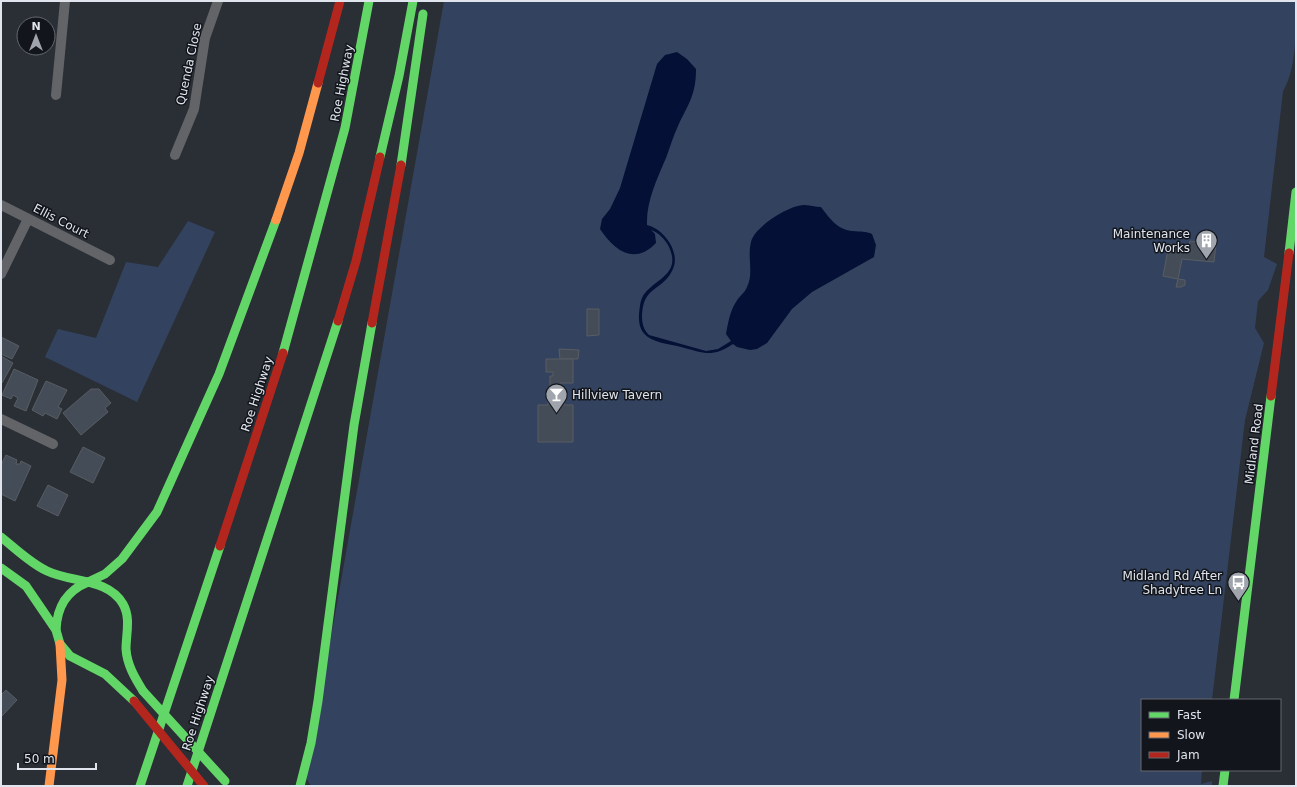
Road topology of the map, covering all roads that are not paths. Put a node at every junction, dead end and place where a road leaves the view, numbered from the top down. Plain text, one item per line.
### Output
1 (65, 1) edge
2 (218, 1) edge
3 (340, 1) edge
4 (369, 1) edge
5 (413, 1) edge
6 (424, 1) edge
7 (56, 95) dead end
8 (174, 155) dead end
9 (1296, 192) edge
10 (1, 206) edge
11 (28, 219) junction
12 (110, 260) dead end
13 (1, 274) edge
14 (1, 419) edge
15 (53, 444) dead end
16 (1, 537) edge
17 (1, 568) edge
18 (88, 582) junction
19 (56, 630) junction
20 (60, 644) junction
21 (1234, 699) edge
22 (1225, 771) edge
23 (227, 784) edge
24 (49, 786) edge
25 (140, 786) edge
26 (187, 786) edge
27 (204, 786) edge
28 (300, 786) edge
29 (1223, 786) edge

1 - 7 street
2 - 8 street, Quenda Close
3 - 18 main road
4 - 25 main road, Roe Highway
5 - 26 main road, Roe Highway
6 - 28 main road
9 - 21 main road, Midland Road
10 - 11 street, Ellis Court
11 - 12 street, Ellis Court
11 - 13 street
14 - 15 street
16 - 18 main road
17 - 19 main road
18 - 19 main road
18 - 23 main road, bridge
19 - 20 main road
20 - 24 main road
20 - 27 main road, bridge
22 - 29 main road

